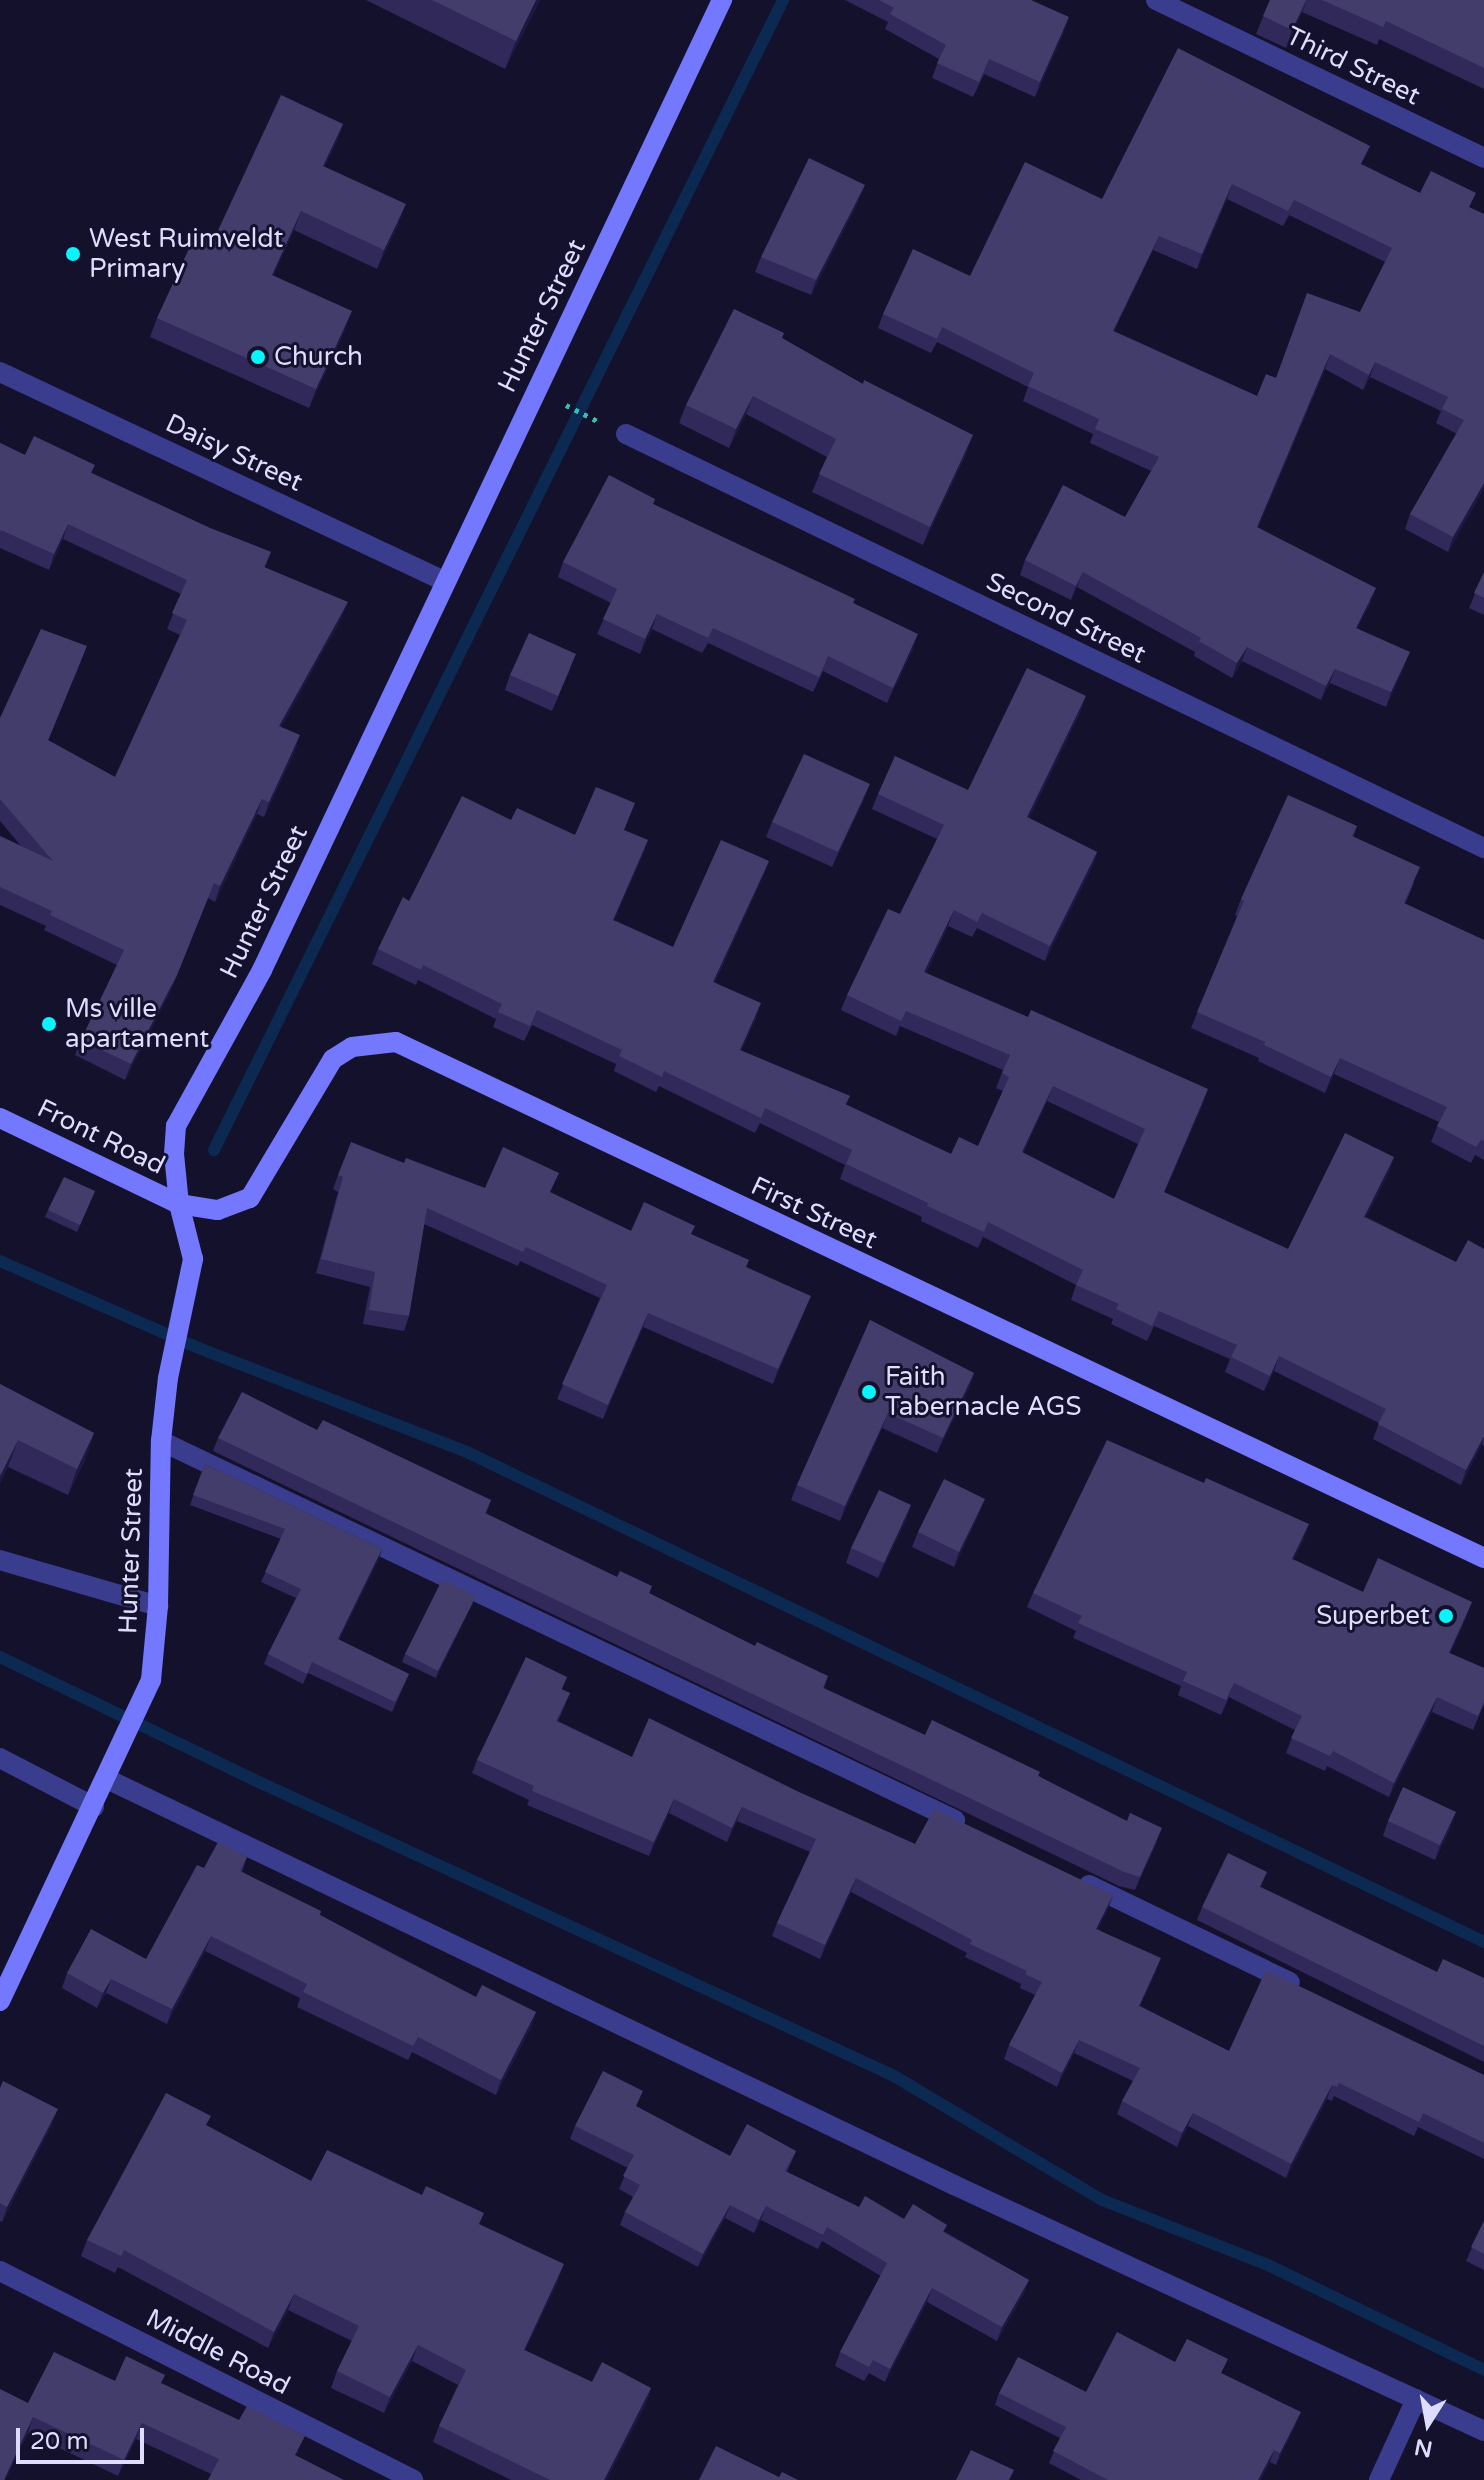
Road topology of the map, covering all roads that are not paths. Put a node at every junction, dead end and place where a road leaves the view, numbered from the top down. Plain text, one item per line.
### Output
1 (722, 0) edge
2 (1156, 0) edge
3 (1484, 158) edge
4 (0, 372) edge
5 (626, 434) dead end
6 (445, 581) junction
7 (1484, 848) edge
8 (0, 1118) edge
9 (179, 1204) junction
10 (161, 1441) junction
11 (1484, 1558) edge
12 (0, 1560) edge
13 (158, 1606) junction
14 (0, 1758) edge
15 (107, 1779) junction
16 (94, 1807) junction
17 (971, 1828) edge
18 (1072, 1877) edge
19 (1302, 1988) edge
20 (0, 2001) edge
21 (0, 2271) edge
22 (1416, 2399) junction
23 (1484, 2431) edge
24 (413, 2480) edge
25 (1379, 2480) edge

1 - 6 street, Hunter Street
2 - 3 street, Third Street
4 - 6 street, Daisy Street
5 - 7 street, Second Street
6 - 9 street, Hunter Street
8 - 9 street, Front Road
9 - 10 street, Hunter Street
9 - 11 street, First Street
10 - 13 street, Hunter Street
10 - 17 street
12 - 13 street
13 - 15 street, Hunter Street
14 - 16 street
15 - 16 street, Hunter Street
15 - 22 street
16 - 20 street, Hunter Street
18 - 19 street
21 - 24 street, Middle Road
22 - 23 street
22 - 25 street

